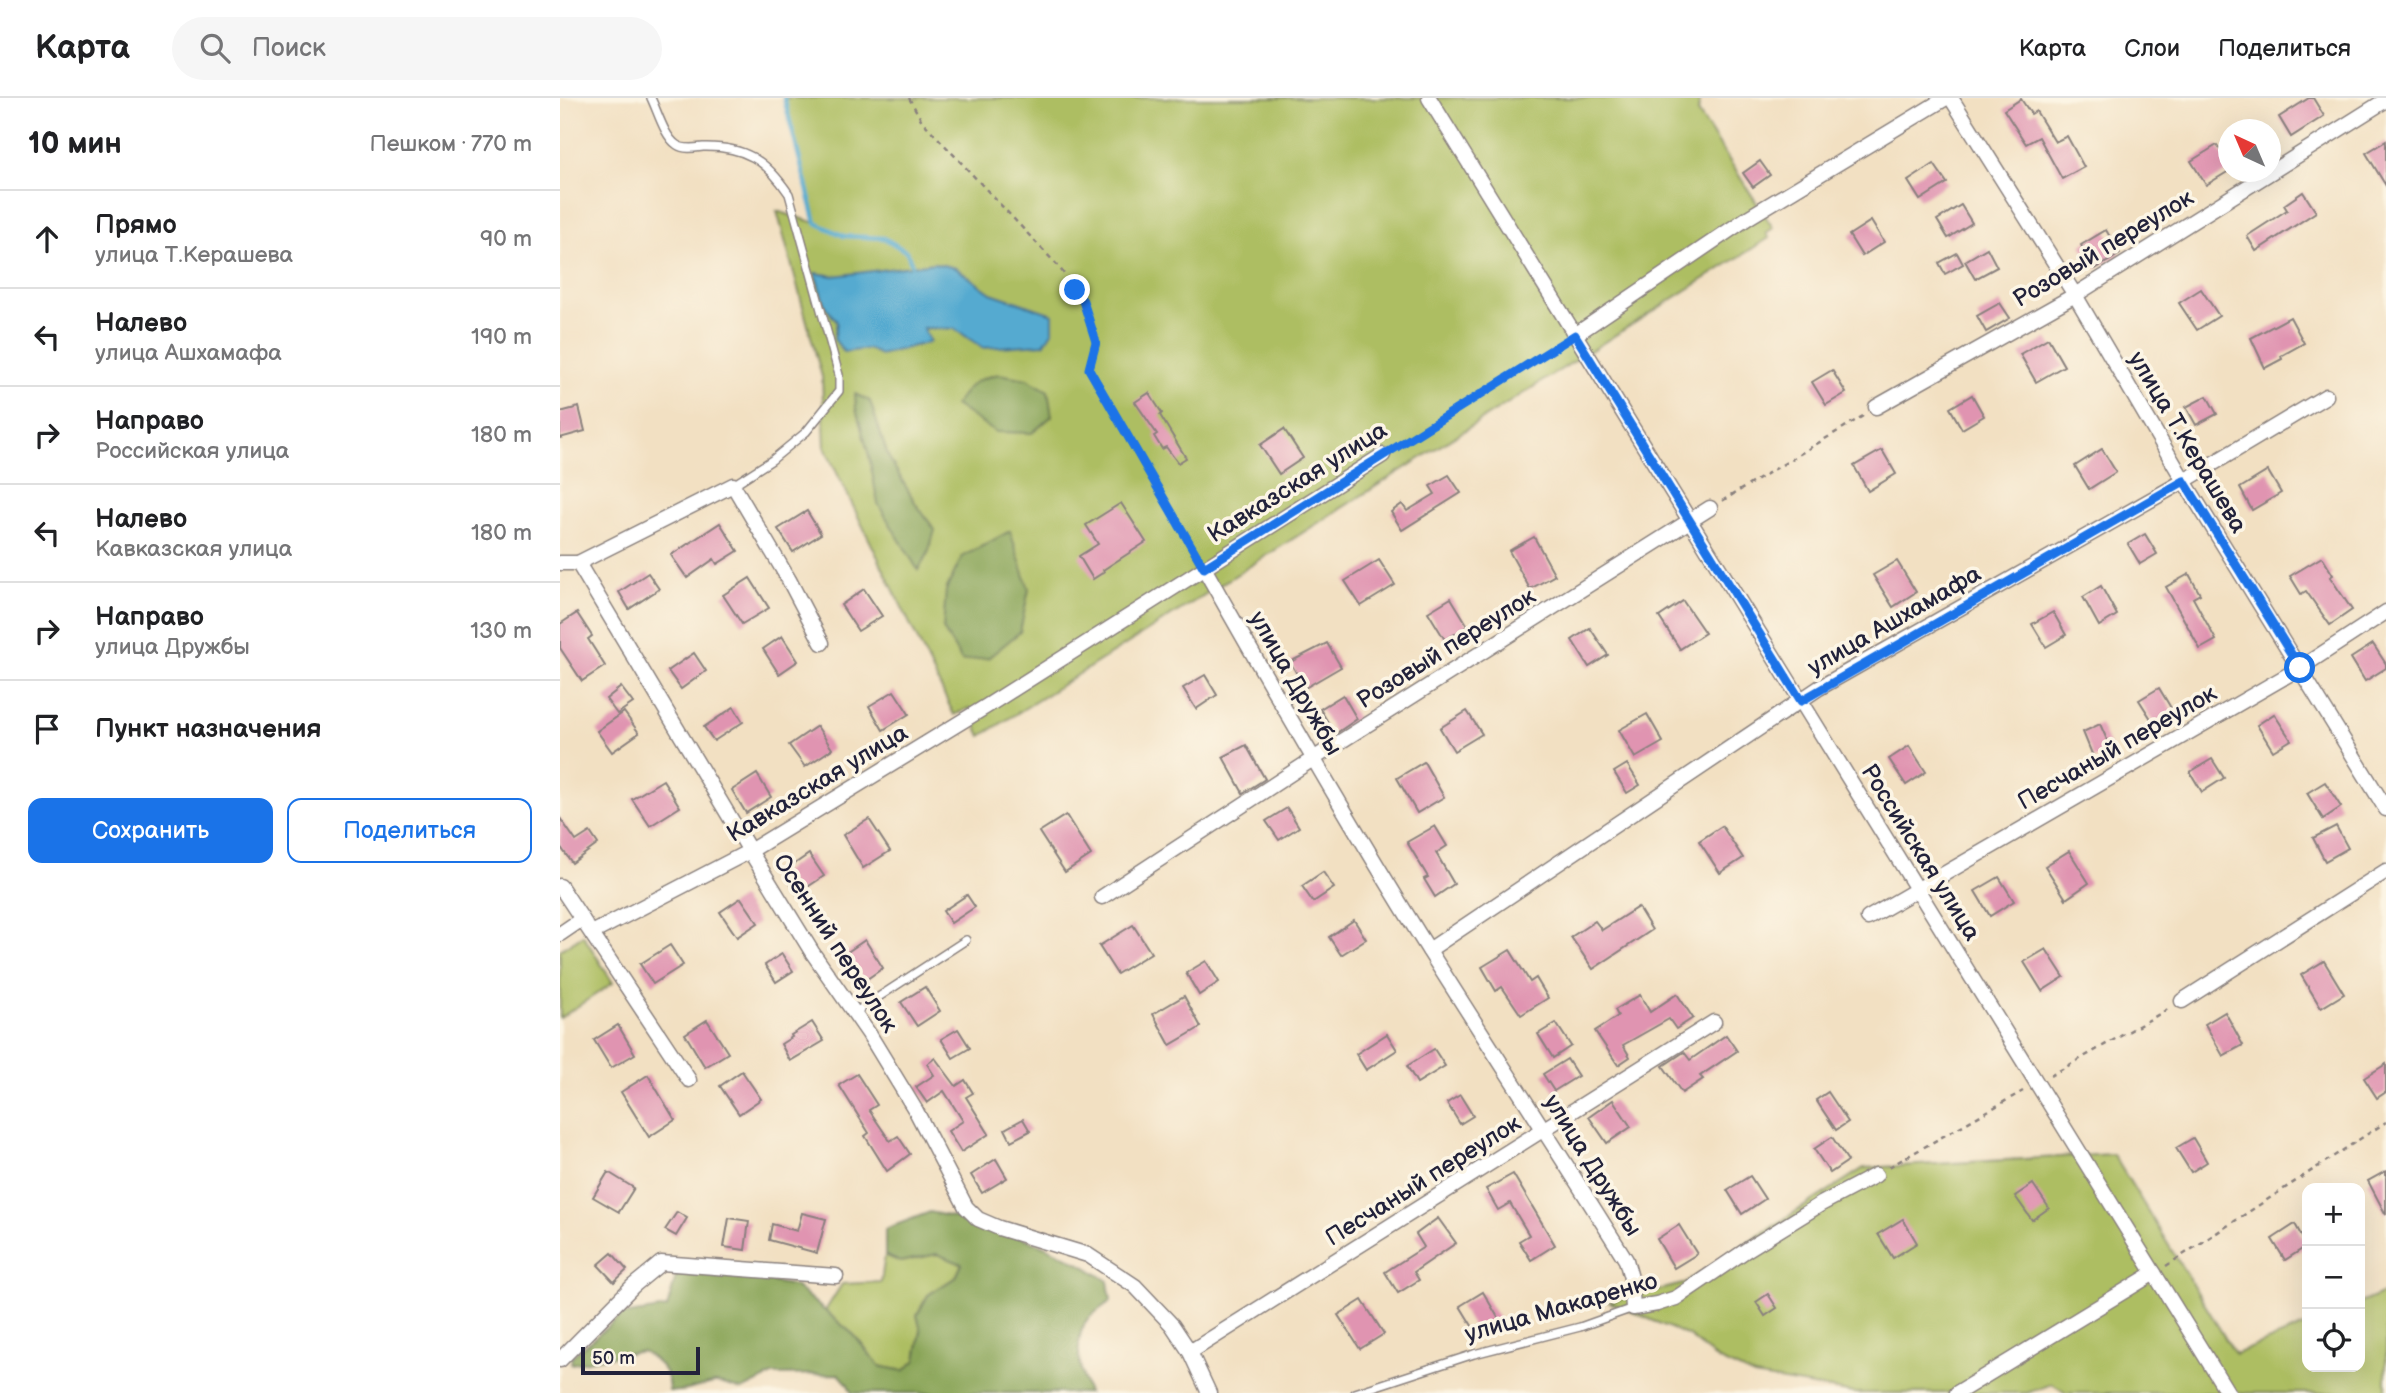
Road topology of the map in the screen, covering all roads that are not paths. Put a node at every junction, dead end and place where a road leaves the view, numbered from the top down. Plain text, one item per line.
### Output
1 (651, 98) edge
2 (1429, 98) edge
3 (1946, 98) edge
4 (1951, 98) edge
5 (2386, 100) edge
6 (2075, 295) junction
7 (1575, 335) junction
8 (2326, 396) dead end
9 (1876, 407) road end
10 (1383, 455) road end
11 (2184, 481) junction
12 (733, 485) junction
13 (1710, 508) road end
14 (1690, 521) junction
15 (560, 563) edge
16 (578, 563) junction
17 (1204, 568) junction
18 (2386, 612) edge
19 (822, 643) dead end
20 (2300, 668) junction
21 (1801, 701) junction
22 (1313, 759) junction
23 (2386, 809) edge
24 (750, 851) junction
25 (2386, 871) edge
26 (560, 886) edge
27 (1917, 889) junction
28 (1102, 898) dead end
29 (1868, 918) dead end
30 (582, 919) junction
31 (592, 933) junction
32 (560, 934) edge
33 (966, 940) dead end
34 (1429, 950) junction
35 (2182, 1002) dead end
36 (854, 1013) junction
37 (1714, 1022) dead end
38 (689, 1080) dead end
39 (1545, 1129) junction
40 (1876, 1174) dead end
41 (2154, 1273) junction
42 (836, 1276) dead end
43 (1633, 1308) junction
44 (1191, 1352) junction
45 (560, 1360) edge
46 (1209, 1393) edge
47 (1355, 1393) edge
48 (1957, 1393) edge
49 (2228, 1393) edge

1 - 12 lane
2 - 7 street, Российская улица
3 - 7 street
4 - 6 street, улица Т.Керашева
5 - 6 street, Розовый переулок
6 - 9 street, Розовый переулок
6 - 11 street, улица Т.Керашева
7 - 14 street, Российская улица
8 - 11 street, улица Ашхамафа
10 - 17 street, Кавказcкая улица
11 - 20 street, улица Т.Керашева
11 - 21 street, улица Ашхамафа
12 - 16 street
12 - 19 street
13 - 14 street, Розовый переулок
14 - 21 street, Российская улица
14 - 22 street, Розовый переулок
15 - 16 street
16 - 24 street, Осенний переулок
17 - 22 street, улица Дружбы
17 - 24 street, Кавказcкая улица
18 - 20 street, Песчаный переулок
20 - 23 street, улица Т.Керашева
20 - 27 street, Песчаный переулок
21 - 27 street, Российская улица
21 - 34 street, улица Ашхамафа
22 - 28 street, Розовый переулок
22 - 34 street, улица Дружбы
24 - 31 street, Кавказcкая улица
24 - 36 street, Осенний переулок
25 - 35 street
26 - 30 street
27 - 29 street, Песчаный переулок
27 - 41 street, Российская улица
30 - 31 street
30 - 32 street
31 - 38 street
33 - 36 lane
34 - 39 street, улица Дружбы
36 - 44 street, Осенний переулок
37 - 39 street, Песчаный переулок
39 - 43 street, улица Дружбы
39 - 44 street, Песчаный переулок
40 - 43 street, улица Макаренко
41 - 48 street
41 - 49 street, Российская улица
42 - 45 street
43 - 47 lane, улица Макаренко
44 - 46 street

